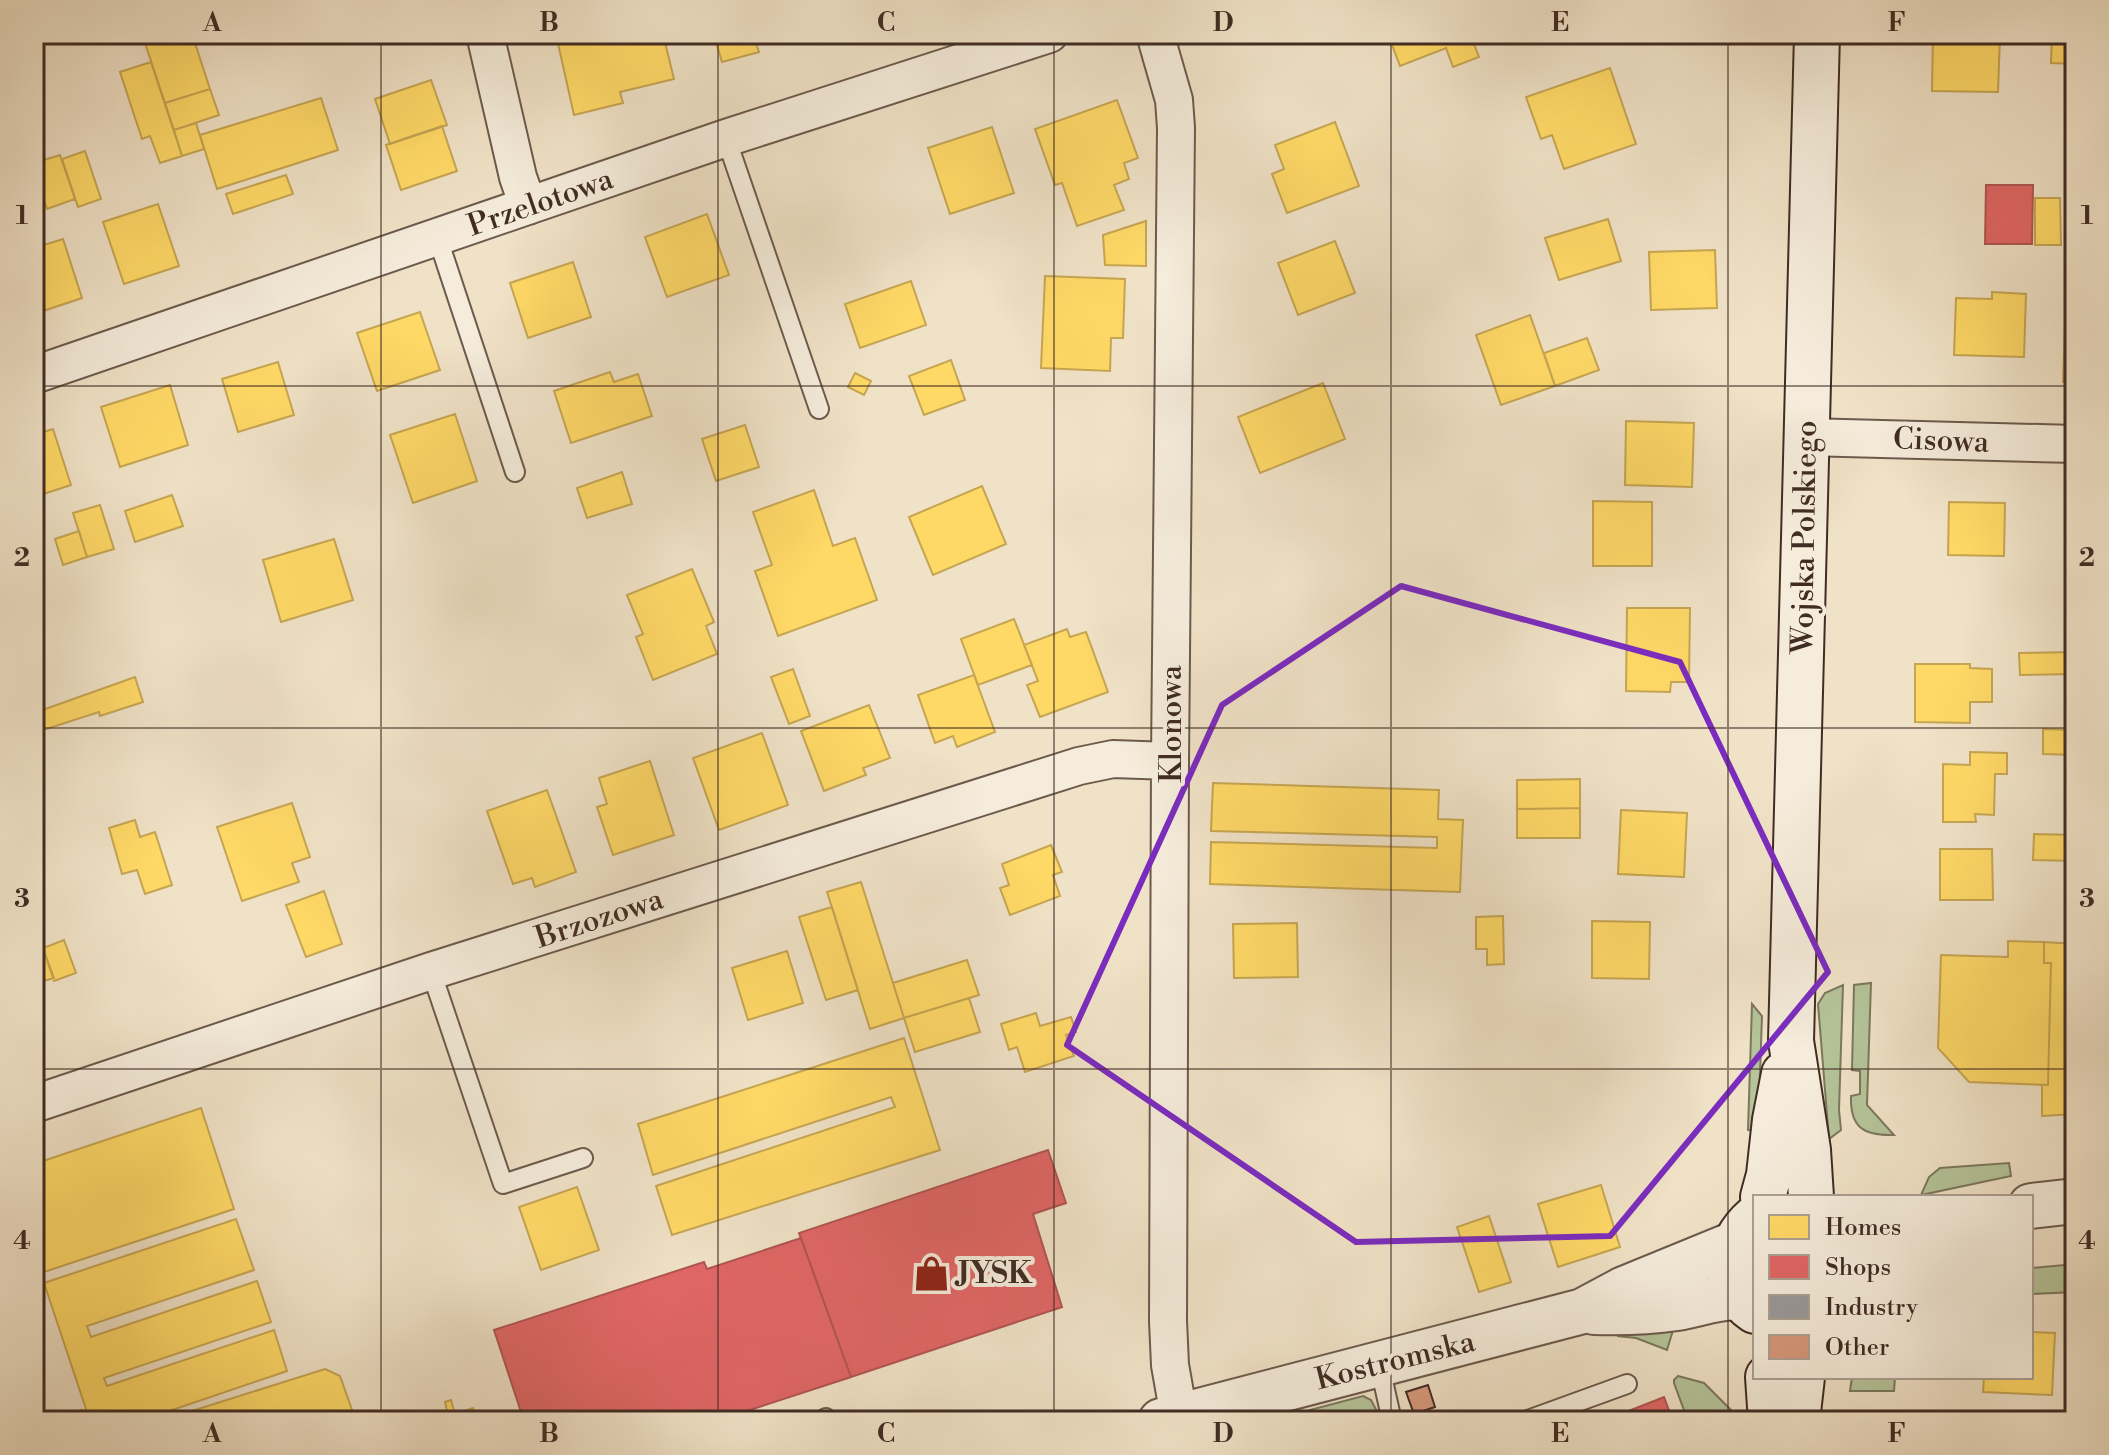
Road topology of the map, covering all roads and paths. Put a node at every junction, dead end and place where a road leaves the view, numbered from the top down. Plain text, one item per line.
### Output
1 (485, 34) edge
2 (1049, 34) edge
3 (1155, 34) edge
4 (1817, 34) edge
5 (726, 138) junction
6 (528, 206) junction
7 (437, 236) junction
8 (34, 375) edge
9 (819, 409) dead end
10 (1806, 437) junction
11 (2075, 444) edge
12 (515, 472) dead end
13 (1170, 761) junction
14 (431, 971) junction
15 (1791, 1041) junction
16 (34, 1104) edge
17 (583, 1158) dead end
18 (1764, 1195) edge
19 (1811, 1195) edge
20 (1750, 1224) edge
21 (1748, 1305) edge
22 (1583, 1311) junction
23 (1379, 1363) junction
24 (1768, 1379) edge
25 (1802, 1379) edge
26 (1627, 1384) dead end
27 (1170, 1418) edge
28 (1392, 1421) edge
29 (1525, 1421) edge
30 (1771, 1421) edge
31 (1797, 1421) edge

1 - 6 street
2 - 5 street, Przelotowa
3 - 13 street, Klonowa
4 - 10 main road, Wojska Polskiego
5 - 6 street, Przelotowa
5 - 9 lane
6 - 7 street, Przelotowa
7 - 8 street, Przelotowa
7 - 12 lane
10 - 11 street, Cisowa
10 - 15 main road, Wojska Polskiego
13 - 14 street, Brzozowa
13 - 27 street, Klonowa
14 - 16 street, Brzozowa
14 - 17 lane
15 - 18 main road, Wojska Polskiego
15 - 19 main road, Wojska Polskiego
20 - 21 main road
20 - 22 main road, Kostromska
21 - 22 main road, Kostromska
22 - 23 main road, Kostromska
23 - 27 main road, Kostromska
23 - 28 lane
24 - 30 main road
25 - 31 main road
26 - 29 lane

